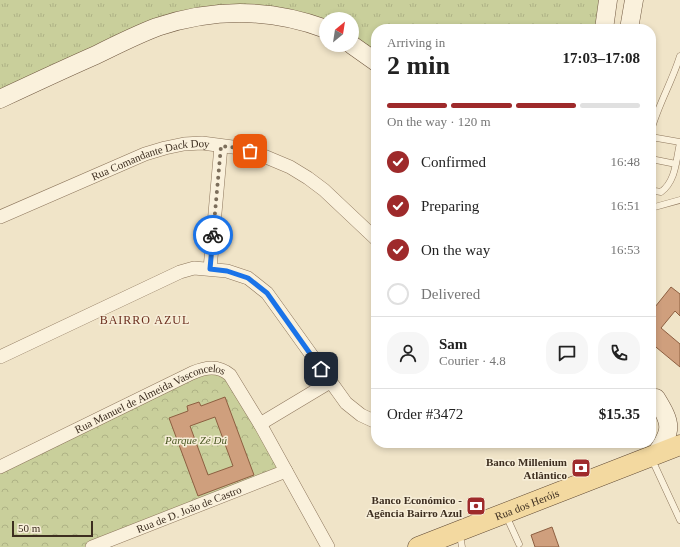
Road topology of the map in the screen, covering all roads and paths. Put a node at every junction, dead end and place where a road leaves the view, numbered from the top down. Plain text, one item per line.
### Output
1 (608, 0) edge
2 (634, 0) edge
3 (605, 24) edge
4 (630, 24) edge
5 (319, 27) edge
6 (359, 49) edge
7 (680, 56) edge
8 (371, 58) edge
9 (678, 70) edge
10 (0, 99) edge
11 (656, 115) edge
12 (656, 138) edge
13 (680, 143) edge
14 (221, 146) junction
15 (656, 160) edge
16 (676, 164) junction
17 (656, 191) edge
18 (680, 200) edge
19 (656, 207) edge
20 (0, 217) edge
21 (371, 233) edge
22 (210, 269) junction
23 (0, 357) edge
24 (330, 382) junction
25 (656, 398) edge
26 (656, 400) edge
27 (680, 416) edge
28 (371, 420) edge
29 (260, 424) junction
30 (680, 445) edge
31 (680, 456) edge
32 (655, 460) junction
33 (0, 467) edge
34 (286, 471) junction
35 (680, 520) edge
36 (509, 522) junction
37 (518, 544) dead end
38 (455, 545) edge
39 (92, 547) edge
40 (328, 547) edge
41 (418, 547) edge

1 - 3 street
2 - 4 street
5 - 10 street
6 - 8 street
7 - 9 lane
9 - 11 lane
12 - 13 lane
13 - 16 lane
14 - 20 street, Rua Comandante Dack Doy
14 - 21 street, Rua Comandante Dack Doy
14 - 22 street
15 - 16 lane
16 - 17 lane
18 - 19 lane
22 - 23 street
22 - 24 street
24 - 28 street
24 - 29 street
25 - 27 street
26 - 32 street
29 - 33 street, Rua Manuel de Almeida Vasconcelos
29 - 34 street, Rua Manuel de Almeida Vasconcelos
30 - 32 main road, Rua dos Heróis
31 - 32 main road, Rua dos Heróis
32 - 35 lane
32 - 36 main road, Rua dos Heróis
32 - 41 main road, Rua dos Heróis
34 - 39 street, Rua de D. João de Castro
34 - 40 street, Rua Manuel de Almeida Vasconcelos
36 - 37 lane
36 - 38 main road, Rua dos Heróis

